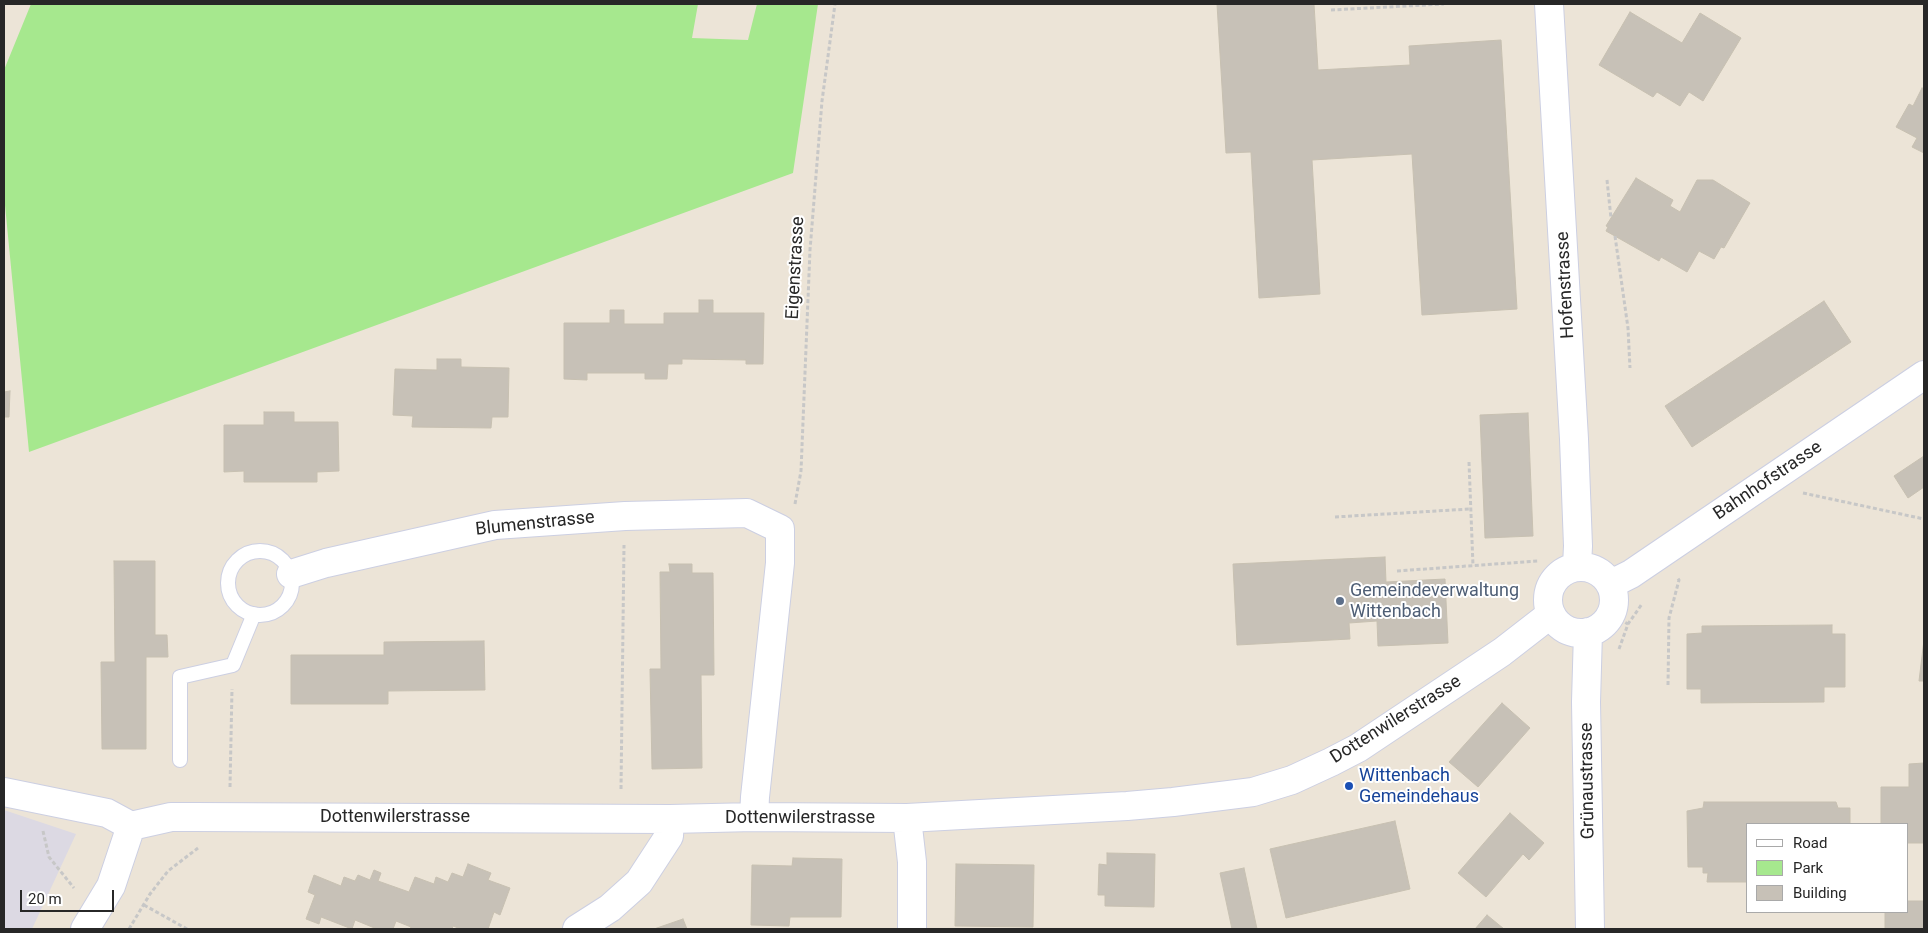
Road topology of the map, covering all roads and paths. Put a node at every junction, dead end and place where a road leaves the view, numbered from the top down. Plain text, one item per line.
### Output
1 (835, 4) edge
2 (1444, 4) edge
3 (1549, 4) edge
4 (1331, 10) dead end
5 (1608, 180) dead end
6 (1611, 218) dead end
7 (1615, 236) dead end
8 (1630, 368) dead end
9 (1924, 374) edge
10 (1469, 462) dead end
11 (1798, 492) dead end
12 (1470, 509) junction
13 (624, 516) junction
14 (1335, 517) dead end
15 (1924, 519) edge
16 (780, 530) junction
17 (1538, 561) dead end
18 (1473, 566) junction
19 (1577, 566) junction
20 (1397, 571) dead end
21 (1674, 571) dead end
22 (291, 574) junction
23 (1611, 584) junction
24 (254, 614) junction
25 (1551, 614) junction
26 (1588, 632) junction
27 (233, 666) junction
28 (1668, 685) dead end
29 (180, 760) dead end
30 (4, 792) edge
31 (230, 795) dead end
32 (621, 797) dead end
33 (754, 817) junction
34 (907, 818) junction
35 (670, 819) junction
36 (42, 826) dead end
37 (131, 826) junction
38 (193, 850) dead end
39 (75, 889) dead end
40 (144, 905) junction
41 (85, 929) edge
42 (130, 929) edge
43 (187, 929) edge
44 (577, 929) edge
45 (912, 929) edge
46 (1590, 929) edge

1 - 16 path, Eigenstrasse
2 - 4 path
3 - 19 street, Hofenstrasse
5 - 6 path
7 - 8 path
9 - 23 street, Bahnhofstrasse
10 - 12 path
11 - 15 path
12 - 14 path
12 - 18 path
13 - 16 street, Blumenstrasse
13 - 22 street, Blumenstrasse
13 - 32 path
16 - 33 street
17 - 18 path
18 - 20 path
19 - 23 street
19 - 25 street
21 - 28 path
22 - 24 lane
22 - 24 lane
23 - 26 street
24 - 27 lane
25 - 26 street
25 - 34 street, Dottenwilerstrasse
26 - 46 street, Grünaustrasse
27 - 29 lane
27 - 31 path
30 - 37 street
33 - 34 street, Dottenwilerstrasse
33 - 35 street, Dottenwilerstrasse
34 - 45 street
35 - 37 street, Dottenwilerstrasse
35 - 44 street
36 - 39 path
37 - 41 street
38 - 40 path
40 - 42 path
40 - 43 path

